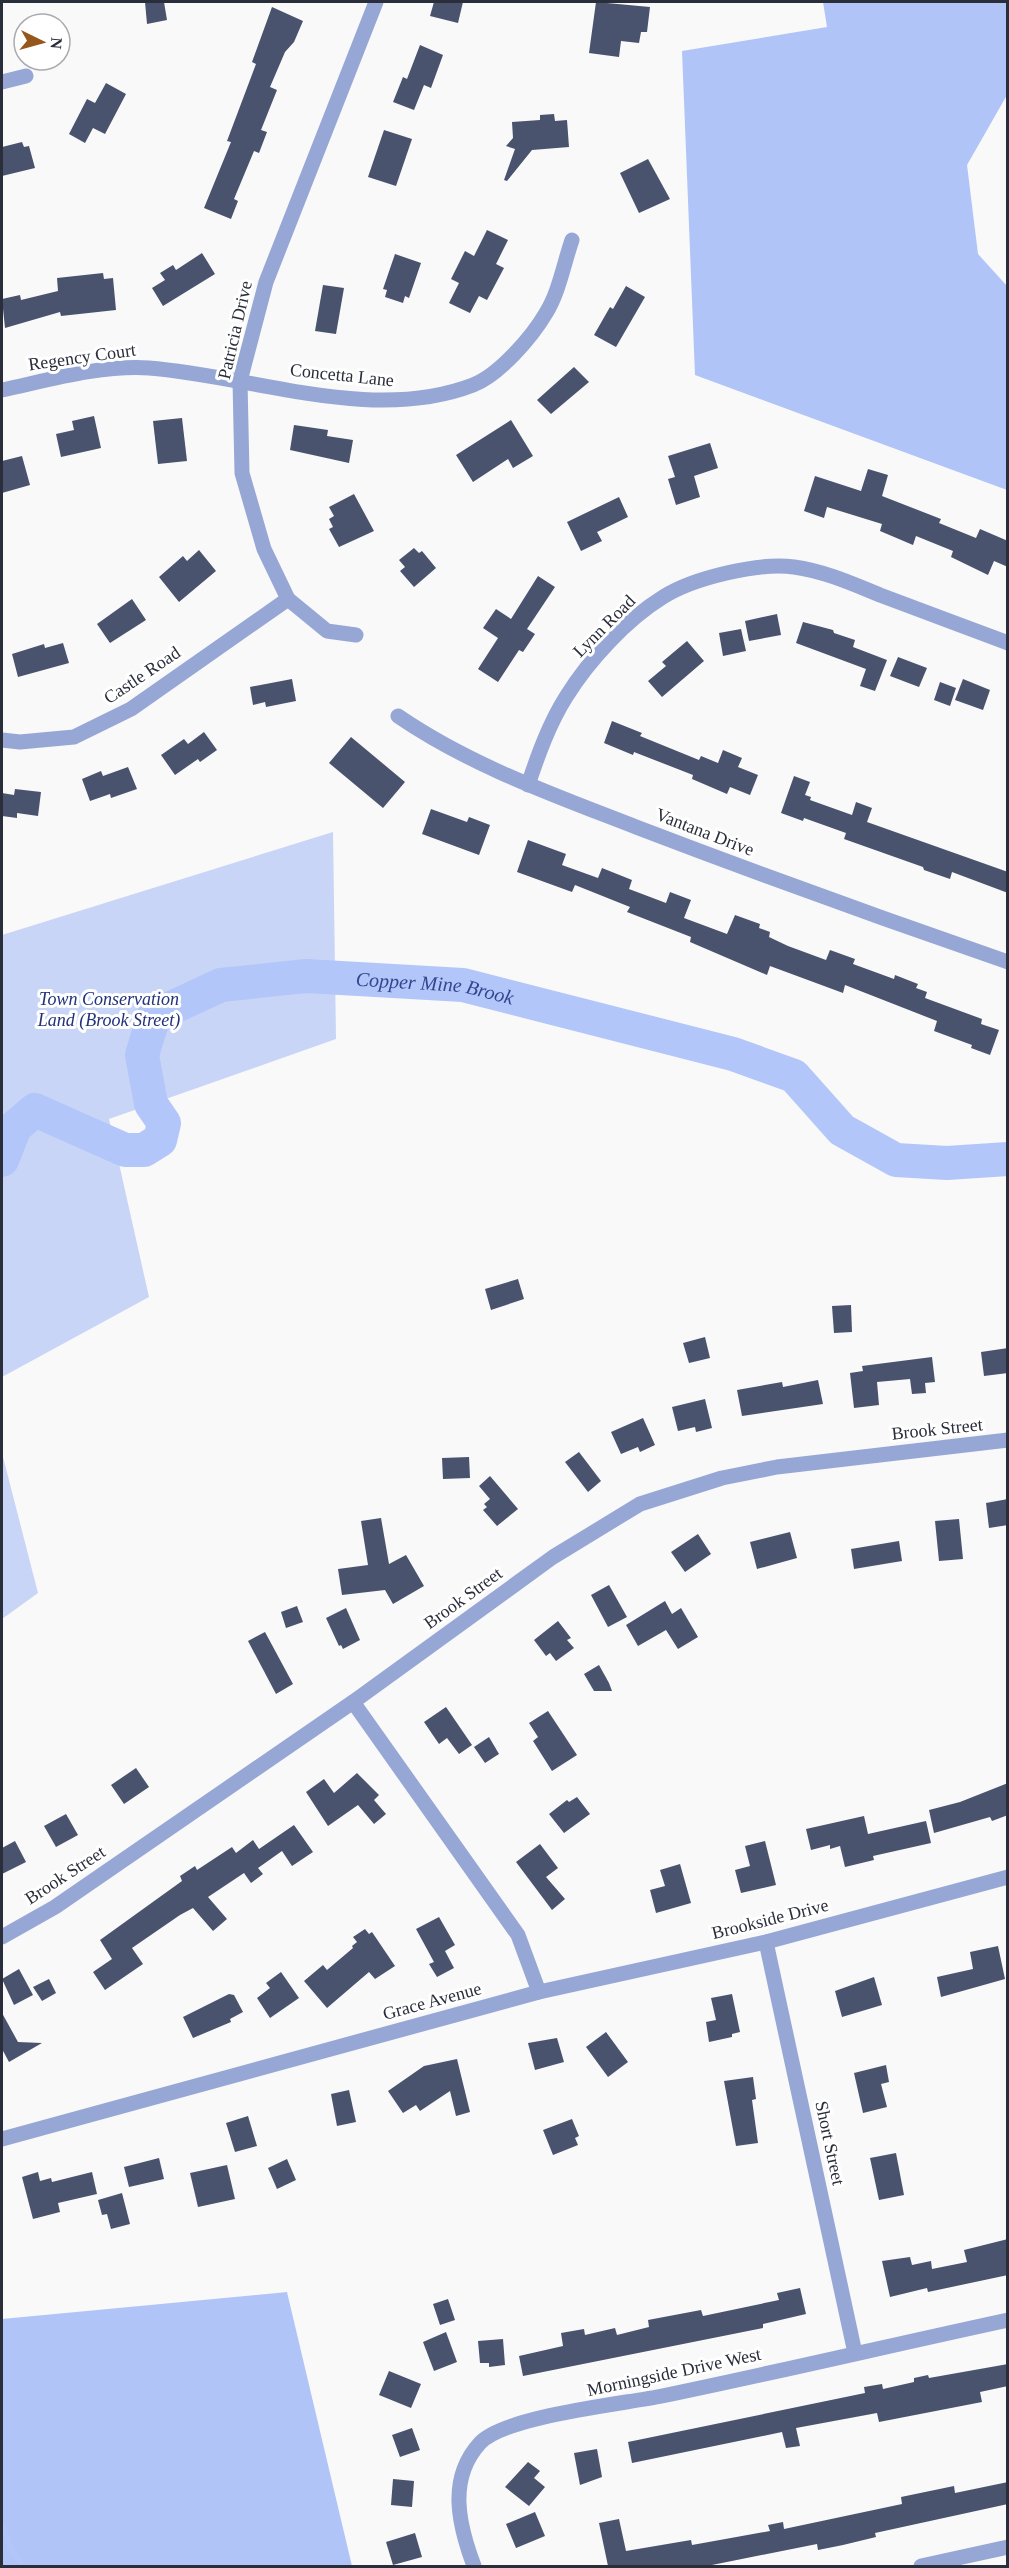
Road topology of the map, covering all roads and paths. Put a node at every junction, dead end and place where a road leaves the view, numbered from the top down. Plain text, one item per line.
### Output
1 (376, 2) edge
2 (26, 76) dead end
3 (2, 82) edge
4 (572, 240) dead end
5 (240, 381) junction
6 (2, 390) edge
7 (288, 599) junction
8 (356, 635) dead end
9 (1008, 643) edge
10 (398, 716) dead end
11 (2, 741) edge
12 (528, 785) junction
13 (1008, 962) edge
14 (1008, 1440) edge
15 (353, 1702) junction
16 (1008, 1877) edge
17 (2, 1937) edge
18 (766, 1942) junction
19 (539, 1992) junction
20 (2, 2139) edge
21 (1008, 2320) edge
22 (855, 2353) junction
23 (1008, 2547) edge
24 (474, 2566) edge
25 (921, 2566) edge

1 - 5 street, Patricia Drive
2 - 3 street
4 - 5 street, Concetta Lane
5 - 6 street, Regency Court
5 - 7 street, Patricia Drive
7 - 8 street, Patricia Drive
7 - 11 street, Castle Road
9 - 12 street, Lynn Road
10 - 12 street, Vantana Drive
12 - 13 street, Vantana Drive
14 - 15 street, Brook Street
15 - 17 street, Brook Street
15 - 19 street
16 - 18 street, Brookside Drive
18 - 19 street, Brookside Drive
18 - 22 street, Short Street
19 - 20 street, Grace Avenue
21 - 22 street, Morningside Drive West
22 - 24 street, Morningside Drive West
23 - 25 street

